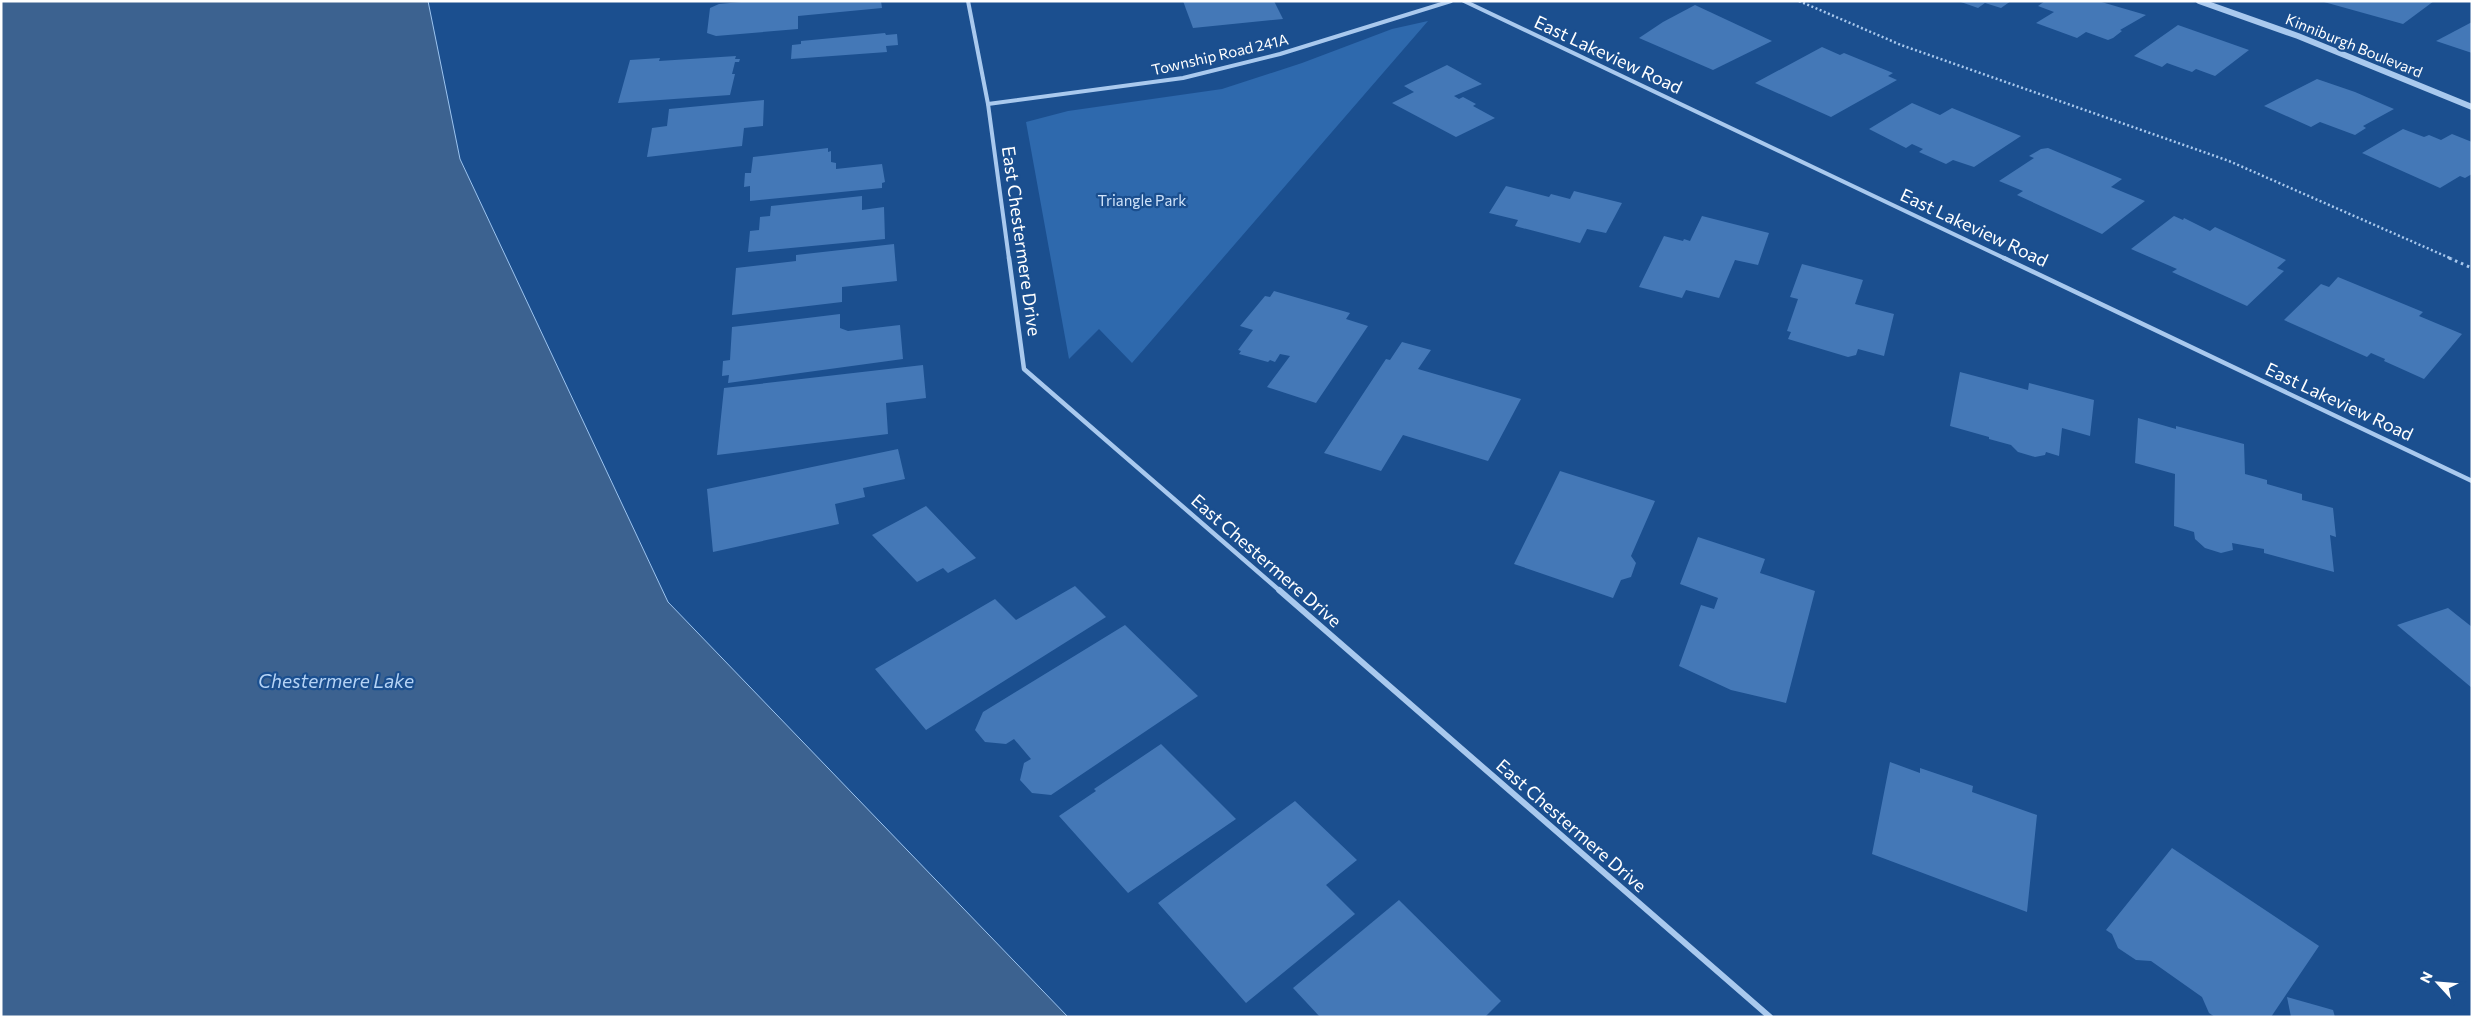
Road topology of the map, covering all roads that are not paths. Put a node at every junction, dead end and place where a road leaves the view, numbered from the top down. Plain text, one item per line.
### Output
1 (968, 1) edge
2 (1451, 1) edge
3 (1464, 1) edge
4 (2198, 1) edge
5 (988, 104) junction
6 (2472, 107) edge
7 (2472, 481) edge
8 (1770, 1017) edge

1 - 5 street, East Chestermere Drive
2 - 5 street, Township Road 241A
3 - 7 street, East Lakeview Road
4 - 6 street, Kinniburgh Boulevard
5 - 8 street, East Chestermere Drive

